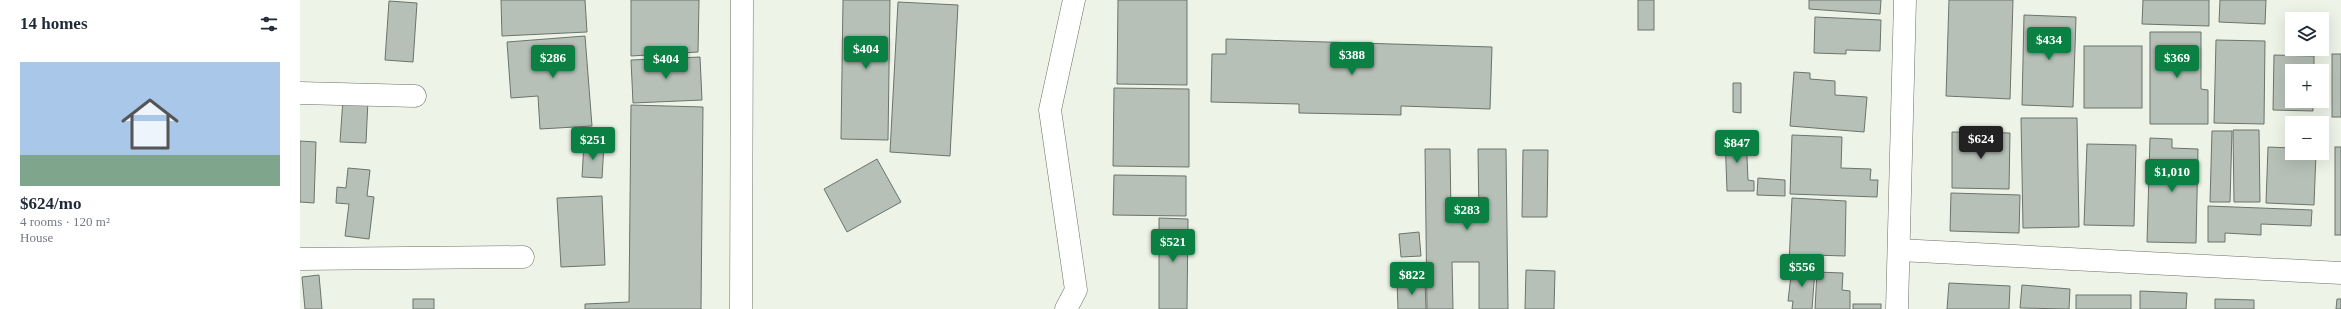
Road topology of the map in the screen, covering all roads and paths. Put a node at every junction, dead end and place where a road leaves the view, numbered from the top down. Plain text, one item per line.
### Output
1 (742, 0) edge
2 (1074, 0) edge
3 (1905, 0) edge
4 (300, 93) edge
5 (415, 96) dead end
6 (1899, 250) junction
7 (523, 257) dead end
8 (300, 259) edge
9 (2341, 272) edge
10 (741, 309) edge
11 (1066, 309) edge
12 (1897, 309) edge

1 - 10 street
2 - 11 street
3 - 6 street
4 - 5 street
6 - 9 street
6 - 12 street
7 - 8 street

